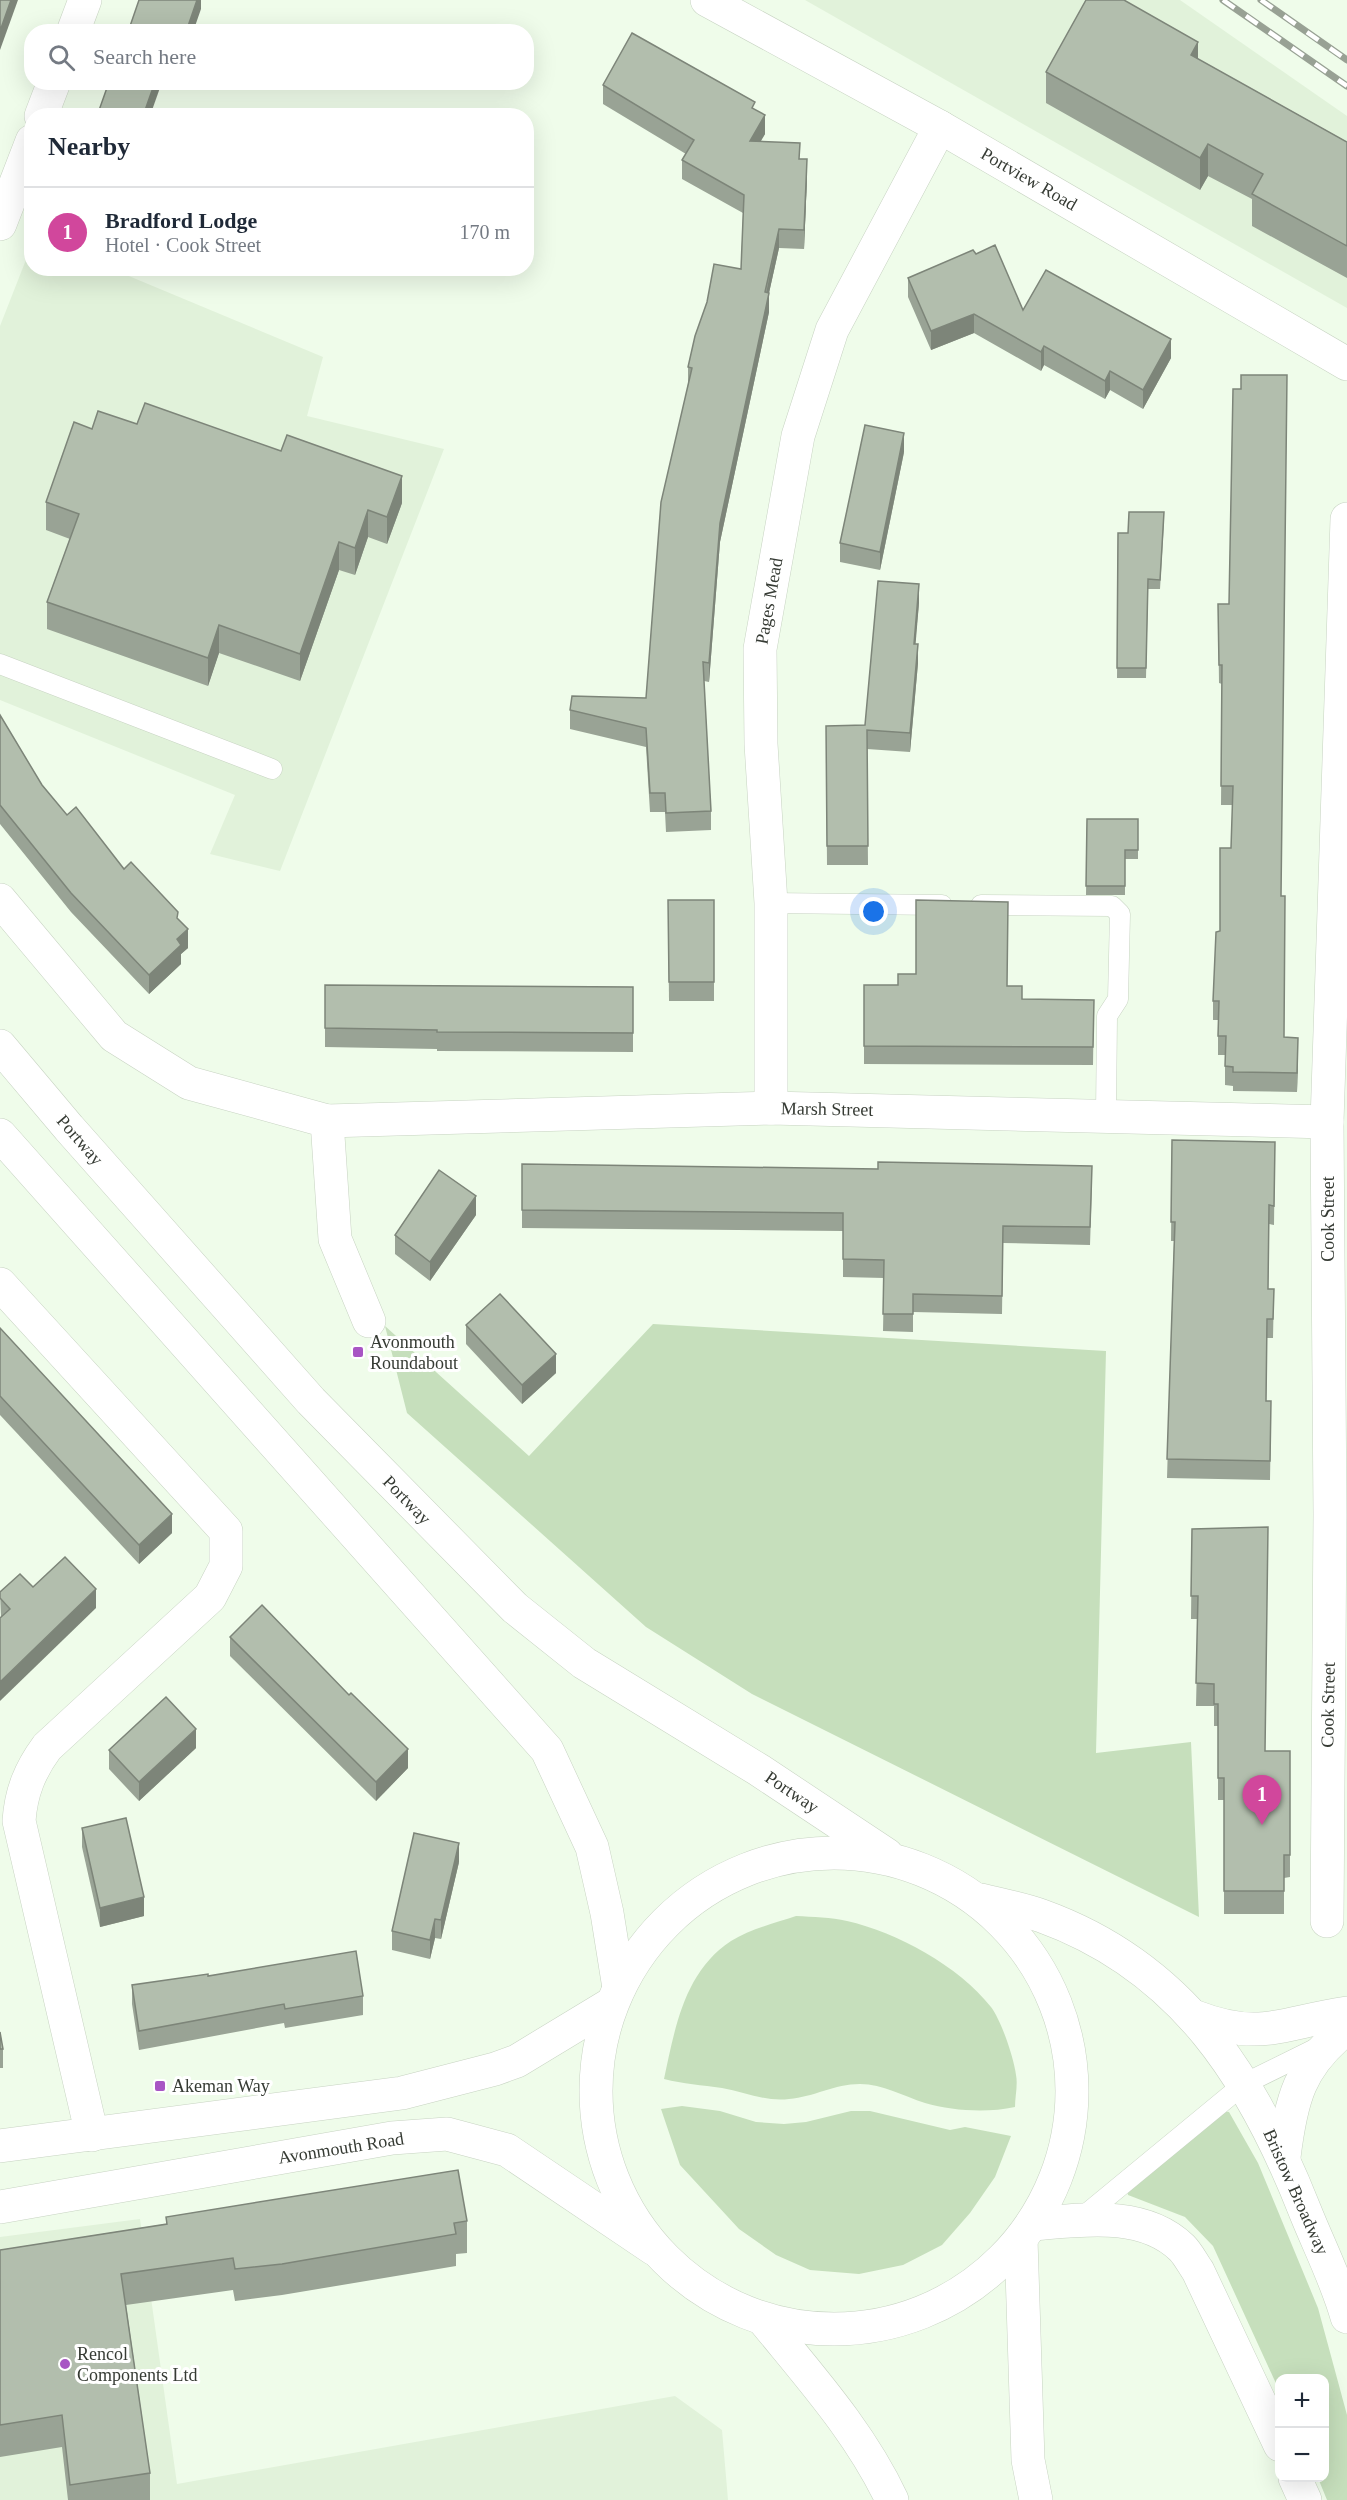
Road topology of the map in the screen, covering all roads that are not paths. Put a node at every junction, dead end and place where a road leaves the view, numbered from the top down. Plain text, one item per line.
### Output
1 (85, 0) edge
2 (707, 0) edge
3 (76, 24) edge
4 (51, 90) edge
5 (44, 108) edge
6 (940, 127) junction
7 (24, 162) edge
8 (0, 224) edge
9 (1347, 364) edge
10 (1347, 519) edge
11 (0, 664) edge
12 (272, 770) dead end
13 (0, 900) edge
14 (771, 903) junction
15 (0, 1046) edge
16 (771, 1108) junction
17 (1106, 1115) junction
18 (327, 1121) junction
19 (1334, 1129) edge
20 (0, 1135) edge
21 (0, 1284) edge
22 (369, 1321) dead end
23 (1339, 1514) edge
24 (1337, 1726) edge
25 (896, 1861) junction
26 (973, 1898) junction
27 (1327, 1921) dead end
28 (615, 1996) junction
29 (1347, 2013) edge
30 (1196, 2017) junction
31 (1338, 2035) edge
32 (1244, 2084) junction
33 (92, 2134) junction
34 (0, 2146) edge
35 (1284, 2157) junction
36 (0, 2207) edge
37 (1079, 2220) junction
38 (1026, 2231) junction
39 (654, 2248) junction
40 (1347, 2317) edge
41 (763, 2319) junction
42 (1275, 2434) edge
43 (1297, 2482) edge
44 (892, 2500) edge
45 (1036, 2500) edge
46 (1305, 2500) edge

1 - 3 main road
2 - 6 main road, Portview Road
4 - 5 main road
6 - 9 main road, Portview Road
6 - 14 main road, Pages Mead
7 - 8 main road
10 - 19 main road, Cook Street
11 - 12 lane
13 - 18 main road
14 - 16 main road, Pages Mead
14 - 17 lane
15 - 25 main road, Portway
16 - 17 main road, Marsh Street
16 - 18 main road, Marsh Street
17 - 19 main road, Marsh Street
18 - 22 main road
19 - 23 main road, Cook Street
20 - 28 main road
21 - 33 main road
23 - 24 main road, Cook Street
24 - 27 main road, Cook Street
25 - 26 main road
25 - 28 main road
26 - 30 main road, Bristow Broadway
26 - 38 main road
28 - 33 main road
28 - 39 main road
29 - 30 main road
30 - 32 main road, Bristow Broadway
31 - 32 lane
31 - 35 main road
32 - 35 main road, Bristow Broadway
32 - 37 lane
33 - 34 main road
35 - 40 main road, Bristow Broadway
36 - 39 main road, Avonmouth Road
37 - 38 main road
37 - 42 main road
38 - 41 main road
38 - 45 main road
39 - 41 main road
41 - 44 main road
43 - 46 main road

